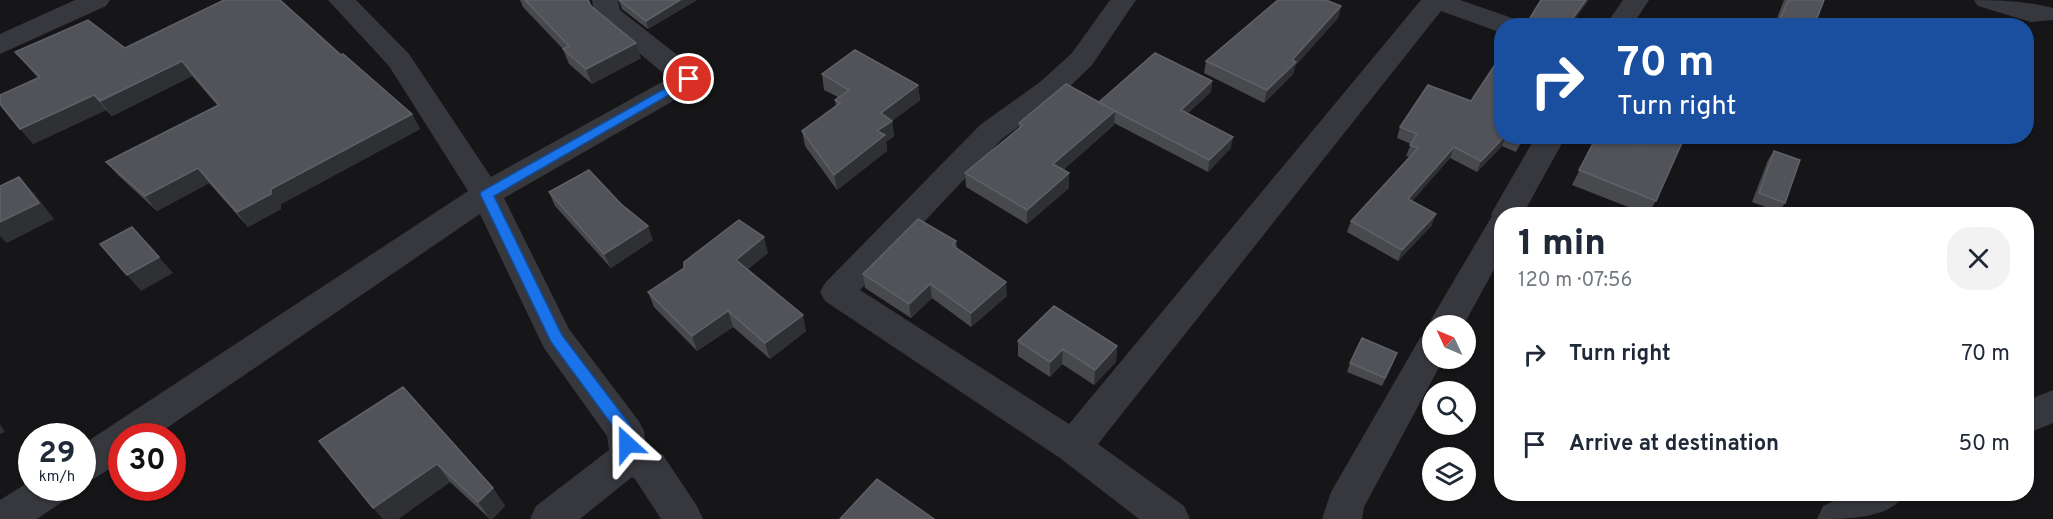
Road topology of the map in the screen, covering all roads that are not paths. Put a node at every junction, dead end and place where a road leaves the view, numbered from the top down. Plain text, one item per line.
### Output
1 (97, 0) edge
2 (341, 0) edge
3 (605, 0) edge
4 (1123, 0) edge
5 (1435, 0) edge
6 (1636, 0) edge
7 (1987, 0) edge
8 (2044, 14) dead end
9 (1624, 18) edge
10 (1494, 21) edge
11 (0, 45) edge
12 (1546, 144) edge
13 (486, 194) junction
14 (1511, 207) edge
15 (1494, 239) edge
16 (1451, 315) edge
17 (1422, 366) edge
18 (2053, 405) edge
19 (2034, 415) edge
20 (145, 423) edge
21 (1073, 447) junction
22 (629, 457) junction
23 (31, 501) edge
24 (1873, 501) edge
25 (4, 519) edge
26 (550, 519) edge
27 (682, 519) edge
28 (1170, 519) edge
29 (1342, 519) edge
30 (1838, 519) edge

1 - 11 street
2 - 13 street
3 - 13 street
4 - 21 street
5 - 10 street
5 - 21 street
6 - 9 street
7 - 8 street
12 - 14 street
13 - 20 street
13 - 22 street
15 - 16 street
17 - 29 street
18 - 19 street
21 - 28 street
22 - 26 street
22 - 27 street
23 - 25 street
24 - 30 street

